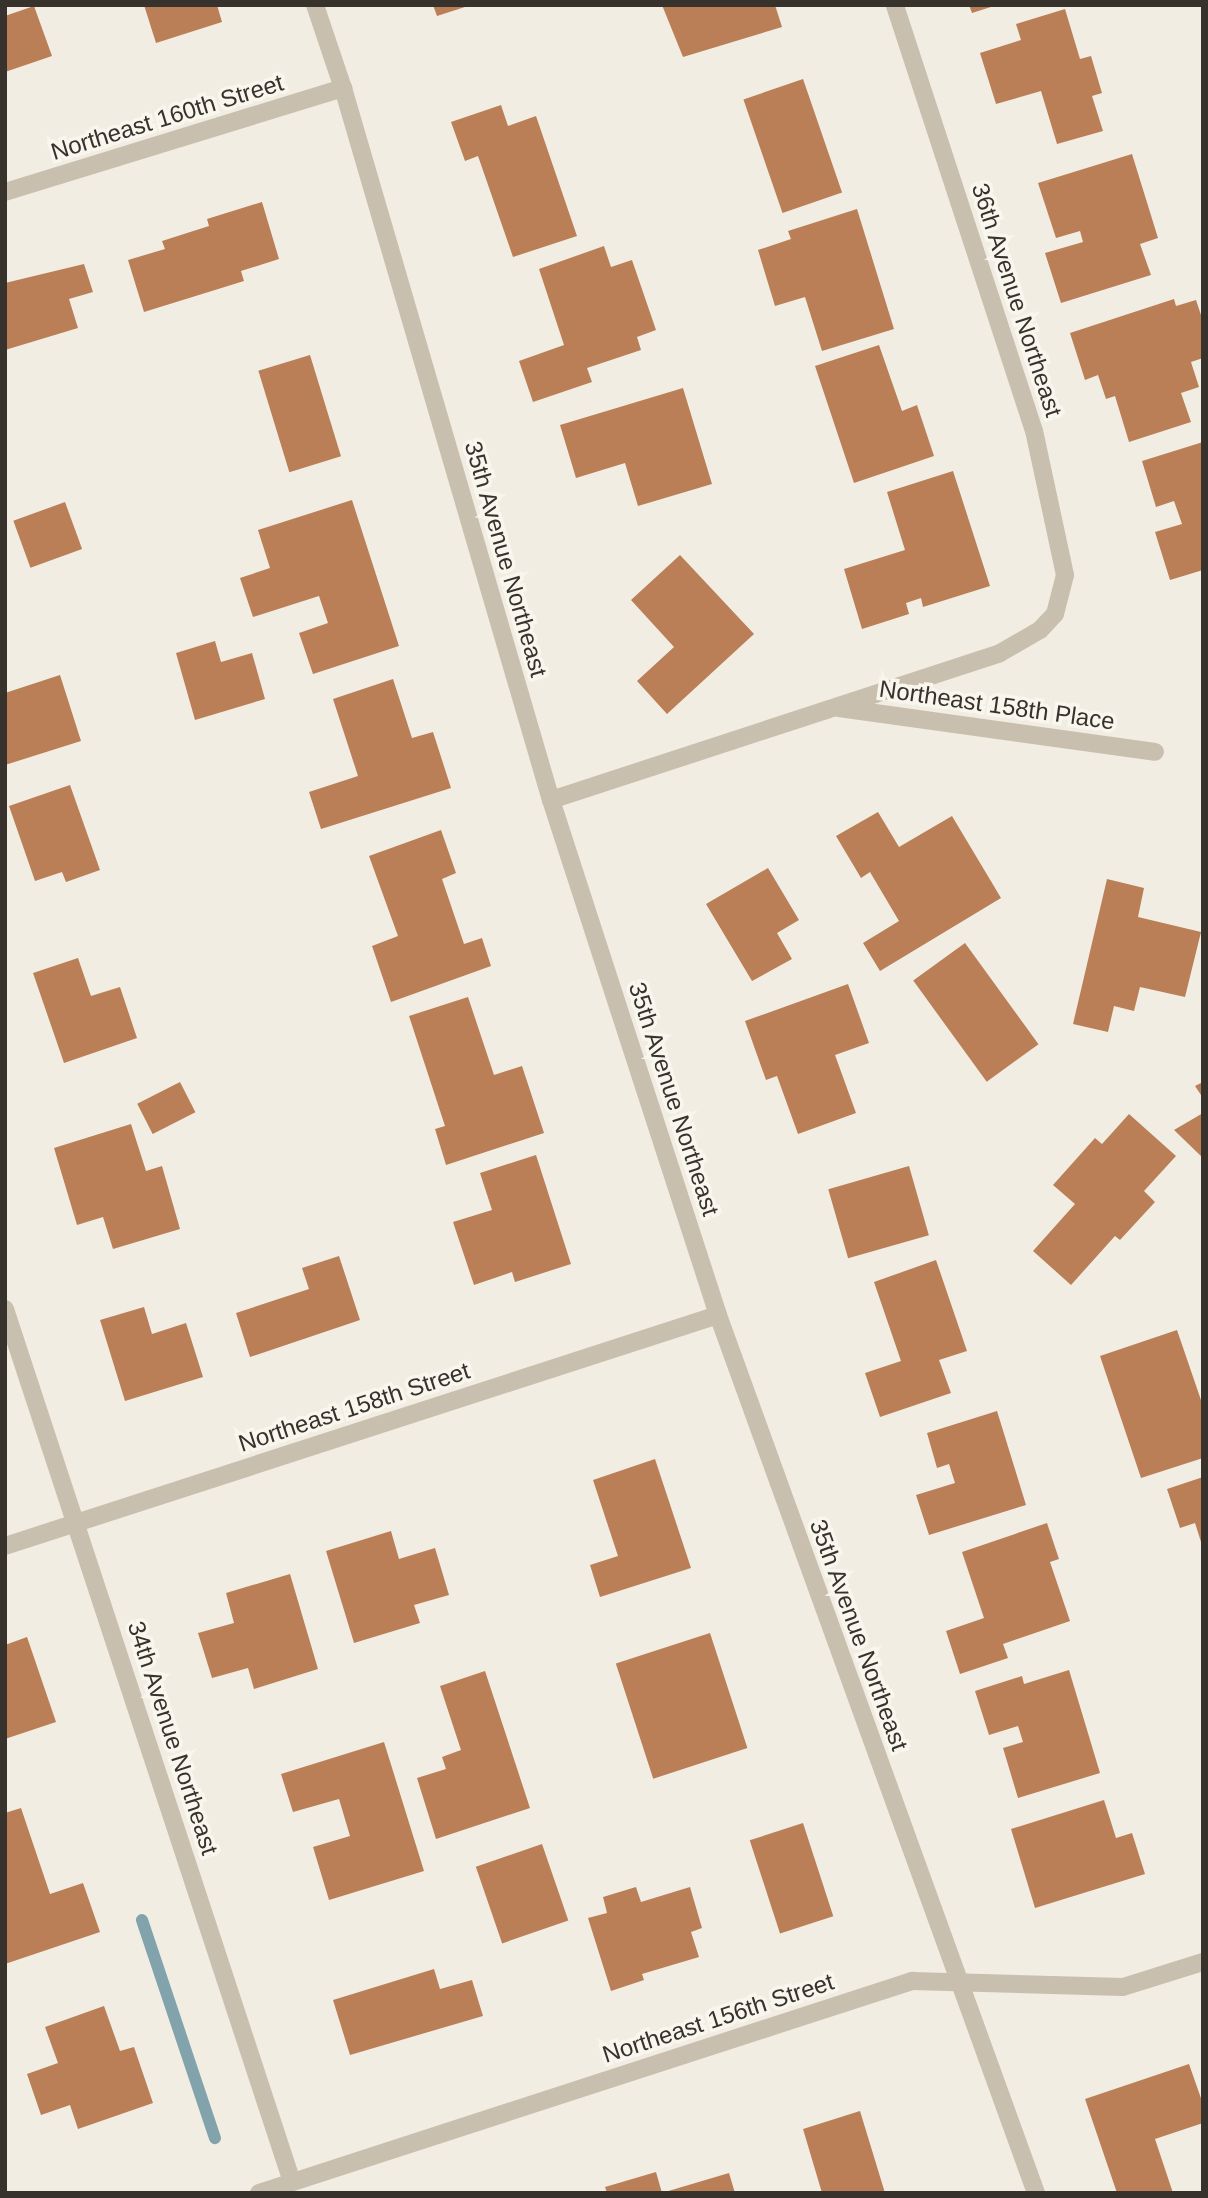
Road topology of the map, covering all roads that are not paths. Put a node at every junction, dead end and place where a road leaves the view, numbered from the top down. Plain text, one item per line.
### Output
1 (315, 5) edge
2 (895, 5) edge
3 (343, 88) junction
4 (5, 192) edge
5 (1055, 614) joint
6 (832, 707) junction
7 (1156, 752) dead end
8 (551, 800) junction
9 (5, 1310) edge
10 (718, 1315) junction
11 (78, 1523) junction
12 (5, 1546) edge
13 (1203, 1962) edge
14 (957, 1980) junction
15 (292, 2182) junction
16 (259, 2193) edge
17 (1036, 2193) edge

1 - 3 street, 35th Avenue Northeast
2 - 5 street, 36th Avenue Northeast
3 - 4 street, Northeast 160th Street
3 - 8 street, 35th Avenue Northeast
5 - 6 street, Northeast 158th Place
6 - 7 street, Northeast 158th Place
6 - 8 street, Northeast 158th Place
8 - 10 street, 35th Avenue Northeast
9 - 11 street, 34th Avenue Northeast
10 - 11 street, Northeast 158th Street
10 - 14 street, 35th Avenue Northeast
11 - 12 street, Northeast 158th Street
11 - 15 street, 34th Avenue Northeast
13 - 14 street, Northeast 156th Street
14 - 15 street, Northeast 156th Street
14 - 17 street, 35th Avenue Northeast
15 - 16 street, Northeast 156th Street

